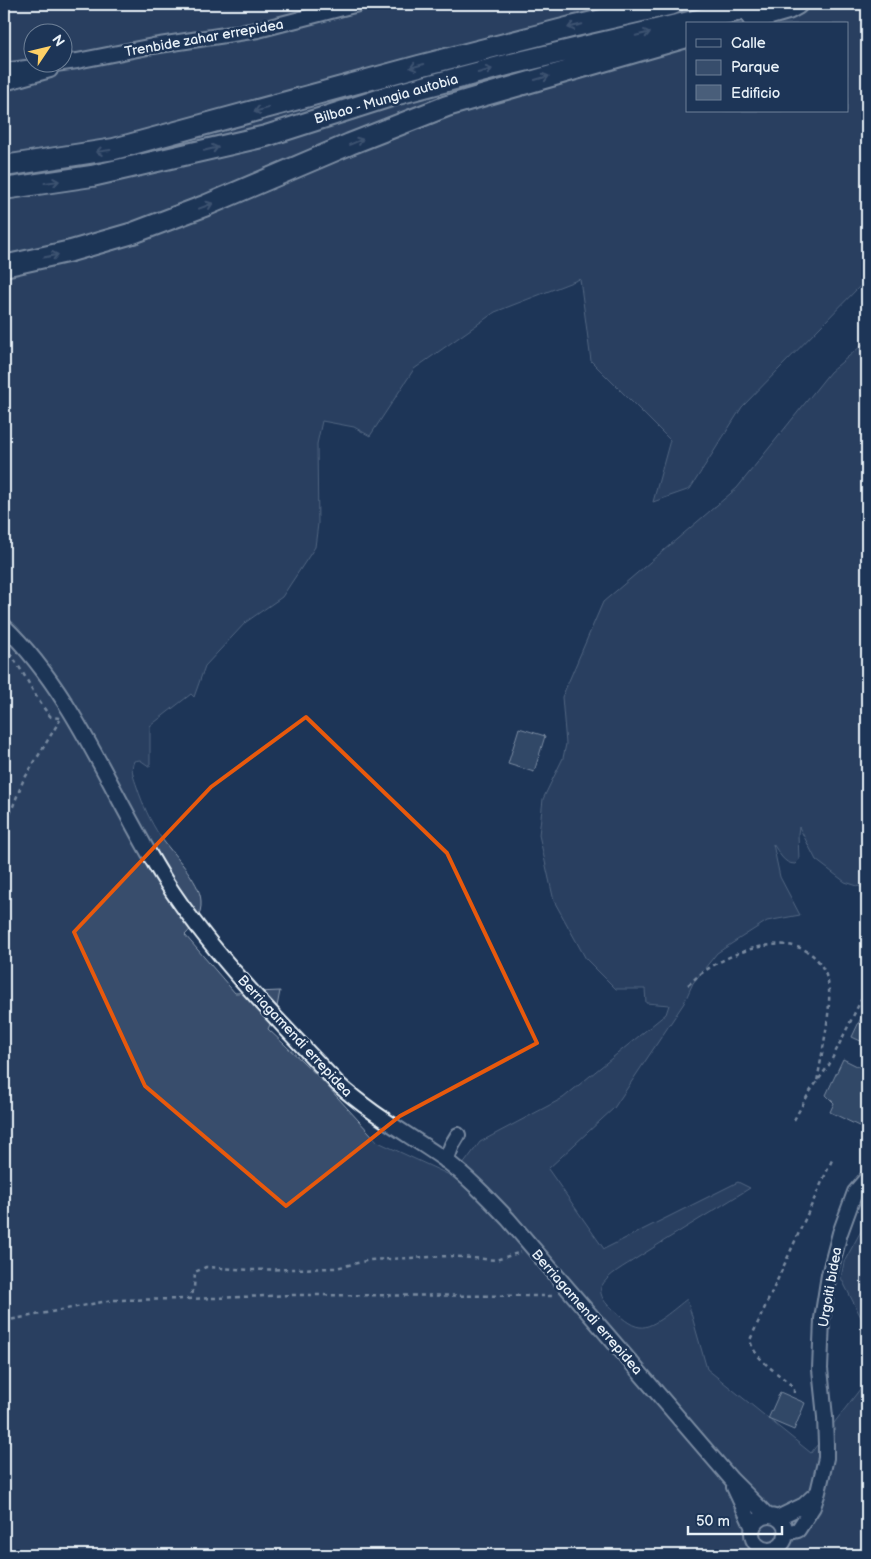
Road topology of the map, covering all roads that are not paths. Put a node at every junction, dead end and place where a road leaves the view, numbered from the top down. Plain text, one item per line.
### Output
1 (358, 4) edge
2 (674, 4) edge
3 (766, 4) edge
4 (797, 4) edge
5 (689, 22) edge
6 (743, 22) edge
7 (686, 23) edge
8 (686, 38) edge
9 (77, 61) junction
10 (4, 71) edge
11 (4, 83) edge
12 (4, 166) edge
13 (4, 188) edge
14 (4, 266) edge
15 (4, 626) edge
16 (458, 1135) dead end
17 (446, 1161) junction
18 (867, 1178) edge
19 (731, 1479) junction
20 (818, 1492) junction
21 (773, 1517) junction
22 (753, 1528) junction
23 (785, 1544) edge
24 (768, 1552) edge

1 - 9 street, Trenbide zahar errepidea
2 -> 12 highway, Bilbao - Mungia autobia
5 -> 3 highway, Bilbao - Mungia autobia
4 - 6 highway
13 -> 7 highway, Bilbao - Mungia autobia
14 -> 8 highway
9 - 10 street, Trenbide zahar errepidea
9 - 11 street, Trenbide zahar errepidea
15 - 17 street, Berriagamendi errepidea
16 - 17 street
17 - 19 street, Berriagamendi errepidea
18 - 20 street, Urgoiti bidea
19 - 21 street
19 - 22 street
20 - 21 street
20 - 23 street, Urgoiti bidea
21 - 22 street
21 - 23 street
22 - 24 street
23 - 24 street

